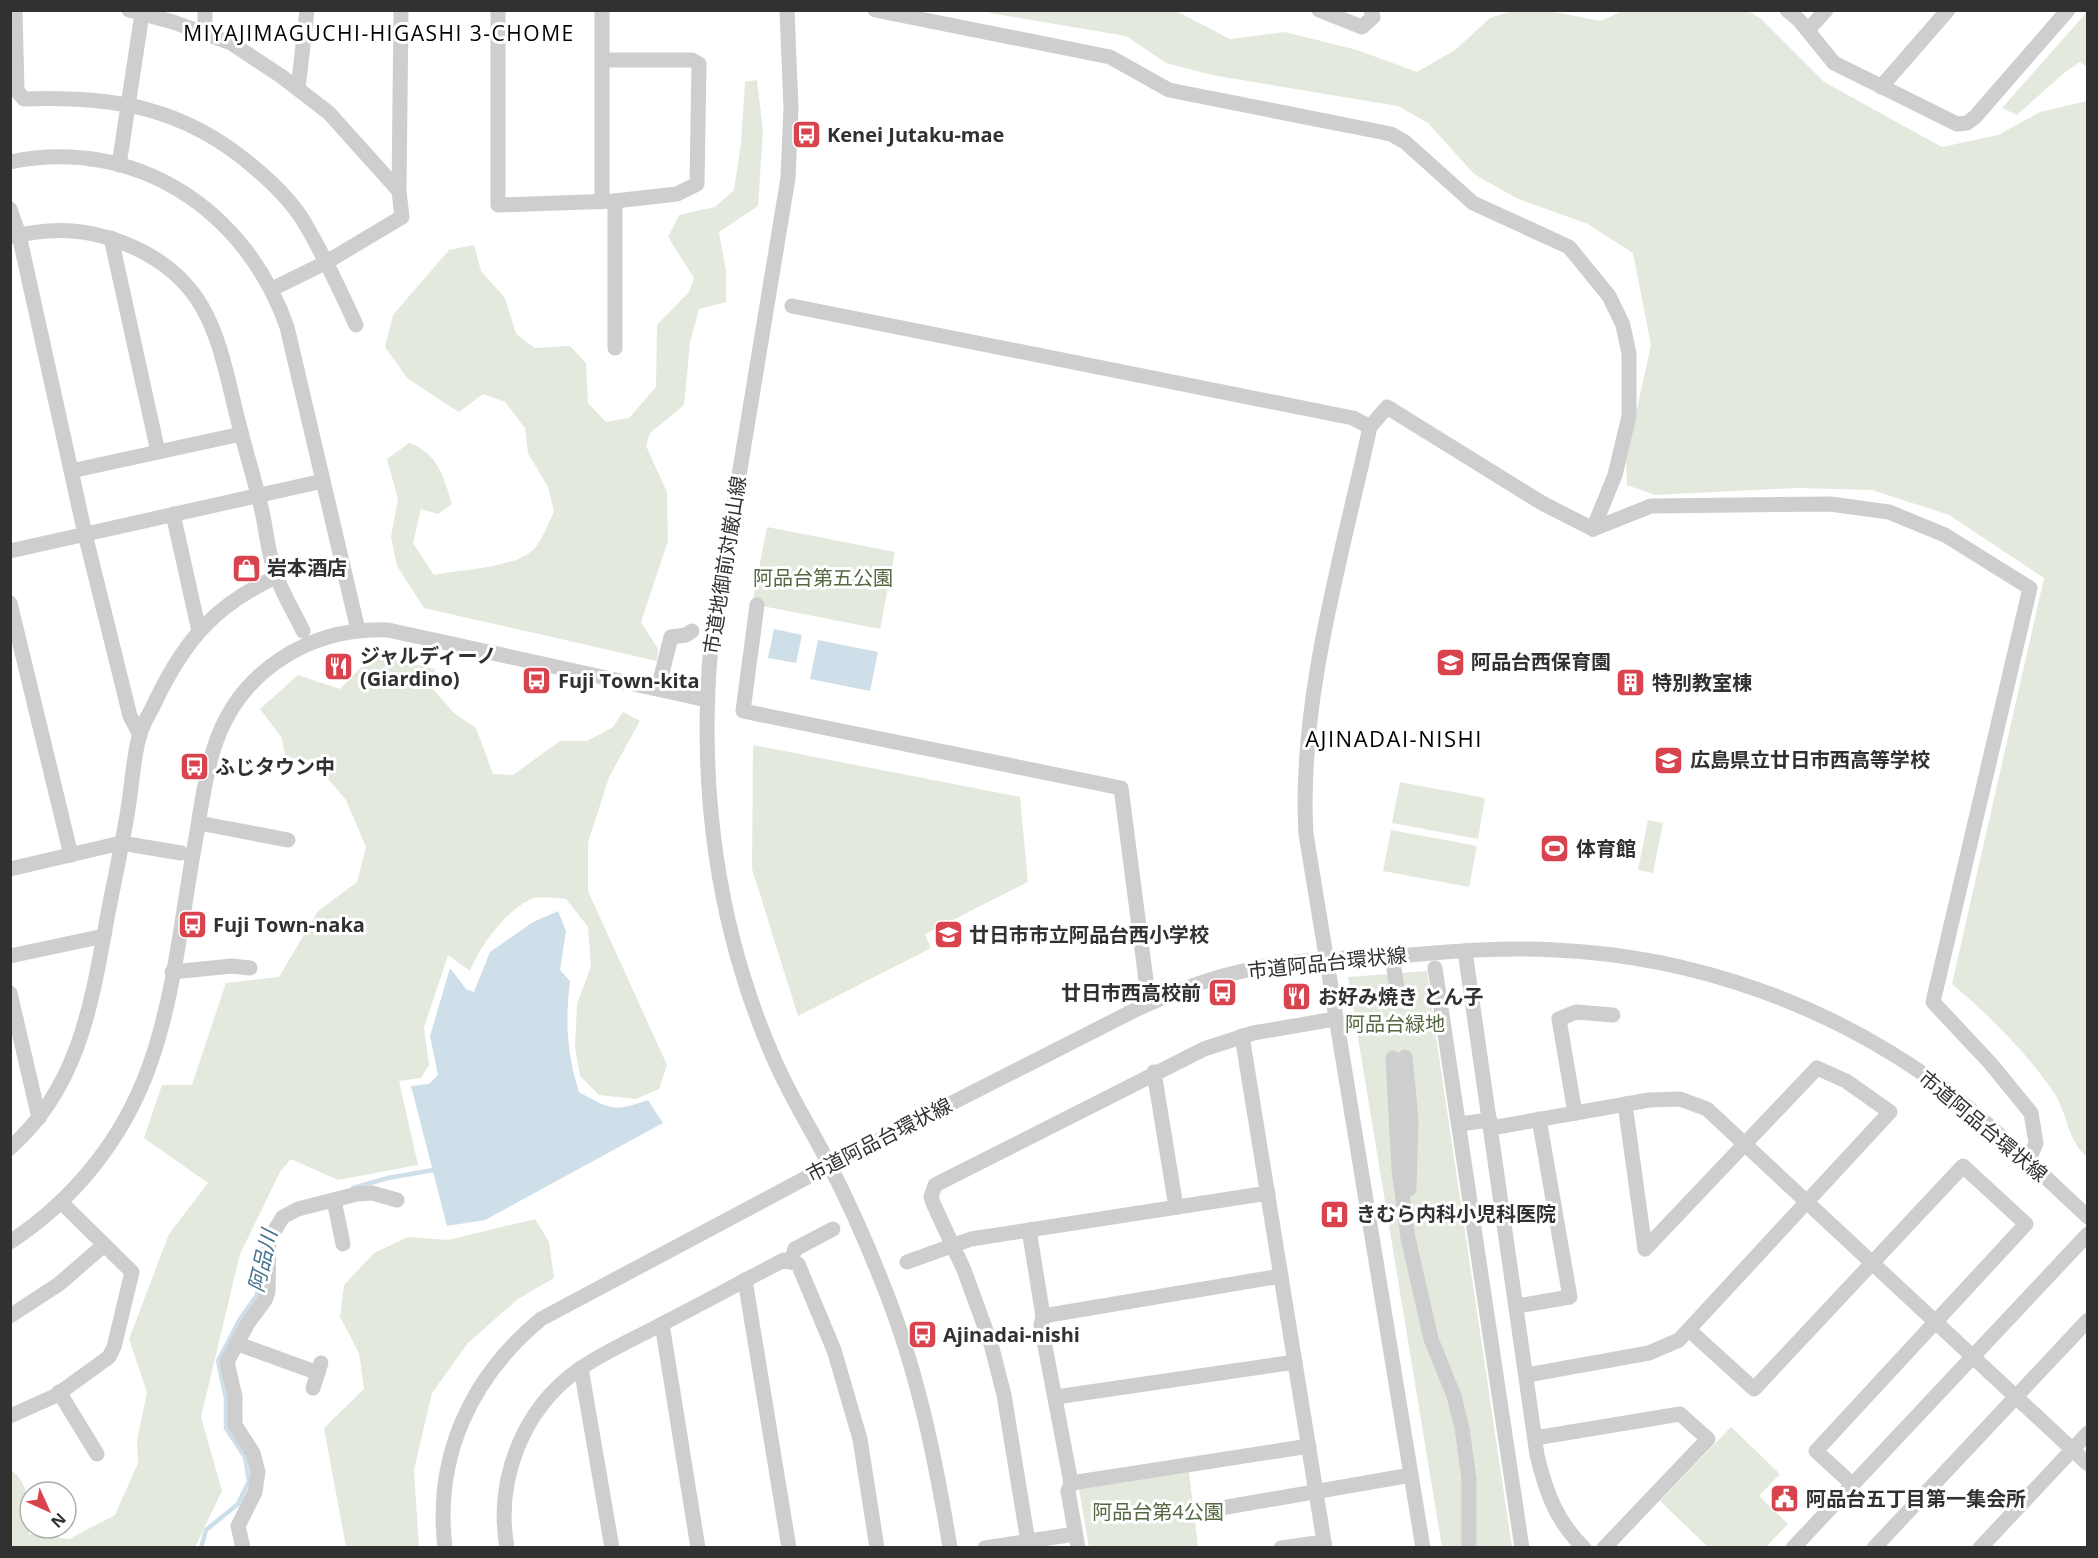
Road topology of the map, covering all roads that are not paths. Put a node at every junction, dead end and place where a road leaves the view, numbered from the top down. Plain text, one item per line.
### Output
1 (15, 10) edge
2 (206, 10) edge
3 (306, 10) edge
4 (401, 10) edge
5 (498, 10) edge
6 (602, 10) edge
7 (787, 10) edge
8 (876, 10) edge
9 (1319, 10) edge
10 (1371, 10) edge
11 (1787, 10) edge
12 (1826, 10) edge
13 (1948, 10) edge
14 (2068, 10) edge
15 (136, 12) edge
16 (1808, 30) junction
17 (205, 33) junction
18 (602, 60) junction
19 (1881, 87) junction
20 (298, 89) junction
21 (128, 103) junction
22 (10, 162) edge
23 (119, 165) junction
24 (399, 191) junction
25 (608, 201) junction
26 (10, 209) edge
27 (15, 236) edge
28 (111, 238) junction
29 (325, 263) junction
30 (272, 289) junction
31 (792, 306) dead end
32 (356, 325) dead end
33 (615, 348) dead end
34 (1370, 427) junction
35 (241, 434) junction
36 (158, 452) junction
37 (71, 471) junction
38 (323, 481) junction
39 (259, 495) junction
40 (173, 514) junction
41 (1593, 529) junction
42 (85, 534) junction
43 (10, 551) edge
44 (276, 577) junction
45 (10, 603) edge
46 (757, 605) dead end
47 (358, 630) junction
48 (199, 631) junction
49 (303, 631) dead end
50 (692, 631) dead end
51 (661, 676) dead end
52 (707, 700) junction
53 (140, 735) junction
54 (199, 823) junction
55 (288, 840) dead end
56 (121, 843) junction
57 (181, 853) dead end
58 (71, 855) junction
59 (10, 869) edge
60 (104, 936) junction
61 (1465, 951) junction
62 (10, 956) edge
63 (1392, 956) junction
64 (1325, 960) junction
65 (250, 968) dead end
66 (1435, 968) dead end
67 (172, 972) junction
68 (10, 993) edge
69 (1398, 995) dead end
70 (1152, 1002) junction
71 (1613, 1015) dead end
72 (1335, 1019) junction
73 (1242, 1036) junction
74 (1399, 1058) dead end
75 (1154, 1072) junction
76 (1625, 1104) junction
77 (1575, 1113) junction
78 (39, 1118) junction
79 (1539, 1119) junction
80 (1459, 1124) junction
81 (1491, 1124) junction
82 (1744, 1144) junction
83 (10, 1148) edge
84 (2028, 1161) junction
85 (830, 1166) junction
86 (1268, 1193) junction
87 (334, 1200) junction
88 (397, 1200) dead end
89 (61, 1202) junction
90 (1807, 1203) junction
91 (1176, 1207) junction
92 (2088, 1217) edge
93 (833, 1229) dead end
94 (1029, 1230) junction
95 (2088, 1234) edge
96 (10, 1242) edge
97 (343, 1244) dead end
98 (104, 1245) junction
99 (953, 1245) junction
100 (791, 1262) junction
101 (907, 1262) dead end
102 (1872, 1263) junction
103 (1281, 1276) junction
104 (745, 1280) junction
105 (1517, 1306) junction
106 (10, 1316) edge
107 (1043, 1316) junction
108 (2088, 1320) edge
109 (1935, 1322) junction
110 (662, 1324) junction
111 (1689, 1330) junction
112 (238, 1344) junction
113 (1972, 1357) junction
114 (1295, 1362) junction
115 (581, 1368) junction
116 (1527, 1375) junction
117 (313, 1388) dead end
118 (59, 1392) junction
119 (1056, 1397) junction
120 (2015, 1397) junction
121 (10, 1416) edge
122 (2088, 1433) edge
123 (1535, 1438) junction
124 (1309, 1446) junction
125 (2072, 1450) junction
126 (97, 1454) dead end
127 (2088, 1464) edge
128 (1411, 1476) junction
129 (1071, 1483) junction
130 (1852, 1484) junction
131 (1316, 1493) junction
132 (1193, 1513) dead end
133 (1470, 1515) junction
134 (1077, 1541) edge
135 (1028, 1544) edge
136 (1325, 1545) edge
137 (243, 1548) edge
138 (445, 1548) edge
139 (507, 1548) edge
140 (612, 1548) edge
141 (699, 1548) edge
142 (789, 1548) edge
143 (877, 1548) edge
144 (951, 1548) edge
145 (985, 1548) edge
146 (1281, 1548) edge
147 (1423, 1548) edge
148 (1469, 1548) edge
149 (1477, 1548) edge
150 (1522, 1548) edge
151 (1584, 1548) edge
152 (1604, 1548) edge
153 (1793, 1548) edge
154 (1874, 1548) edge
155 (1980, 1548) edge

1 - 21 street
2 - 17 street
3 - 20 street
4 - 24 street
5 - 25 street
6 - 18 street
7 - 52 street, 市道地御前対厳山線
8 - 41 street
9 - 10 street
11 - 16 street
12 - 16 street
13 - 19 street
14 - 19 street
15 - 17 street
15 - 21 street
16 - 19 street
17 - 20 street
18 - 25 street
18 - 25 street
20 - 24 street
21 - 23 street
21 - 29 street
22 - 23 street
23 - 30 street
24 - 29 street
25 - 33 street
26 - 27 street
27 - 28 street
27 - 37 street
28 - 35 street
28 - 36 street
29 - 30 street
29 - 32 street
30 - 38 street
31 - 34 street
34 - 41 street
34 - 64 street
35 - 36 street
35 - 39 street
36 - 37 street
37 - 42 street
38 - 39 street
38 - 47 street
39 - 40 street
39 - 44 street
40 - 42 street
40 - 48 street
41 - 84 street
42 - 43 street
42 - 53 street
44 - 48 street
44 - 49 street
45 - 58 street
46 - 70 street
47 - 52 street
47 - 54 street
48 - 53 street
50 - 51 street
52 - 85 street, 市道地御前対厳山線
53 - 56 street
54 - 55 street
54 - 67 street
56 - 57 street
56 - 58 street
56 - 60 street
58 - 59 street
60 - 62 street
60 - 78 street
61 - 63 street, 市道阿品台環状線
61 - 81 street
61 - 84 street, 市道阿品台環状線
63 - 64 street, 市道阿品台環状線
63 - 69 street
64 - 70 street, 市道阿品台環状線
64 - 72 street
65 - 67 street
66 - 80 street
67 - 89 street
68 - 78 street
70 - 85 street, 市道阿品台環状線
71 - 77 street
72 - 73 street
72 - 128 street
73 - 75 street
73 - 86 street
74 - 133 street
75 - 91 street
75 - 99 street
76 - 77 street
76 - 82 street
76 - 82 street
77 - 79 street
78 - 83 street
79 - 81 street
79 - 105 street
80 - 81 street
80 - 150 street
81 - 105 street
82 - 90 street
82 - 90 street
84 - 92 street, 市道阿品台環状線
85 - 138 street, 市道阿品台環状線
85 - 144 street, 市道地御前対厳山線
86 - 91 street
86 - 103 street
87 - 88 street
87 - 97 street
87 - 112 street
89 - 96 street
89 - 98 street
90 - 102 street
90 - 111 street
91 - 94 street
93 - 100 street
94 - 99 street
94 - 107 street
95 - 113 street
98 - 106 street
98 - 118 street
99 - 101 street
99 - 135 street
100 - 104 street
100 - 143 street
102 - 109 street
102 - 109 street
102 - 111 street
103 - 107 street
103 - 114 street
104 - 110 street
104 - 142 street
105 - 116 street
107 - 119 street
108 - 120 street
109 - 113 street
109 - 130 street
110 - 115 street
110 - 141 street
111 - 116 street
112 - 117 street
112 - 137 street
113 - 120 street
113 - 130 street
114 - 119 street
114 - 124 street
115 - 139 street
115 - 140 street
116 - 123 street
118 - 121 street
118 - 126 street
119 - 129 street
120 - 125 street
120 - 154 street
122 - 125 street
123 - 151 street
123 - 152 street
124 - 129 street
124 - 131 street
125 - 127 street
125 - 155 street
128 - 131 street
128 - 147 street
129 - 134 street
130 - 153 street
131 - 132 street
131 - 136 street
133 - 148 street
133 - 149 street
134 - 135 street
135 - 145 street
136 - 146 street

